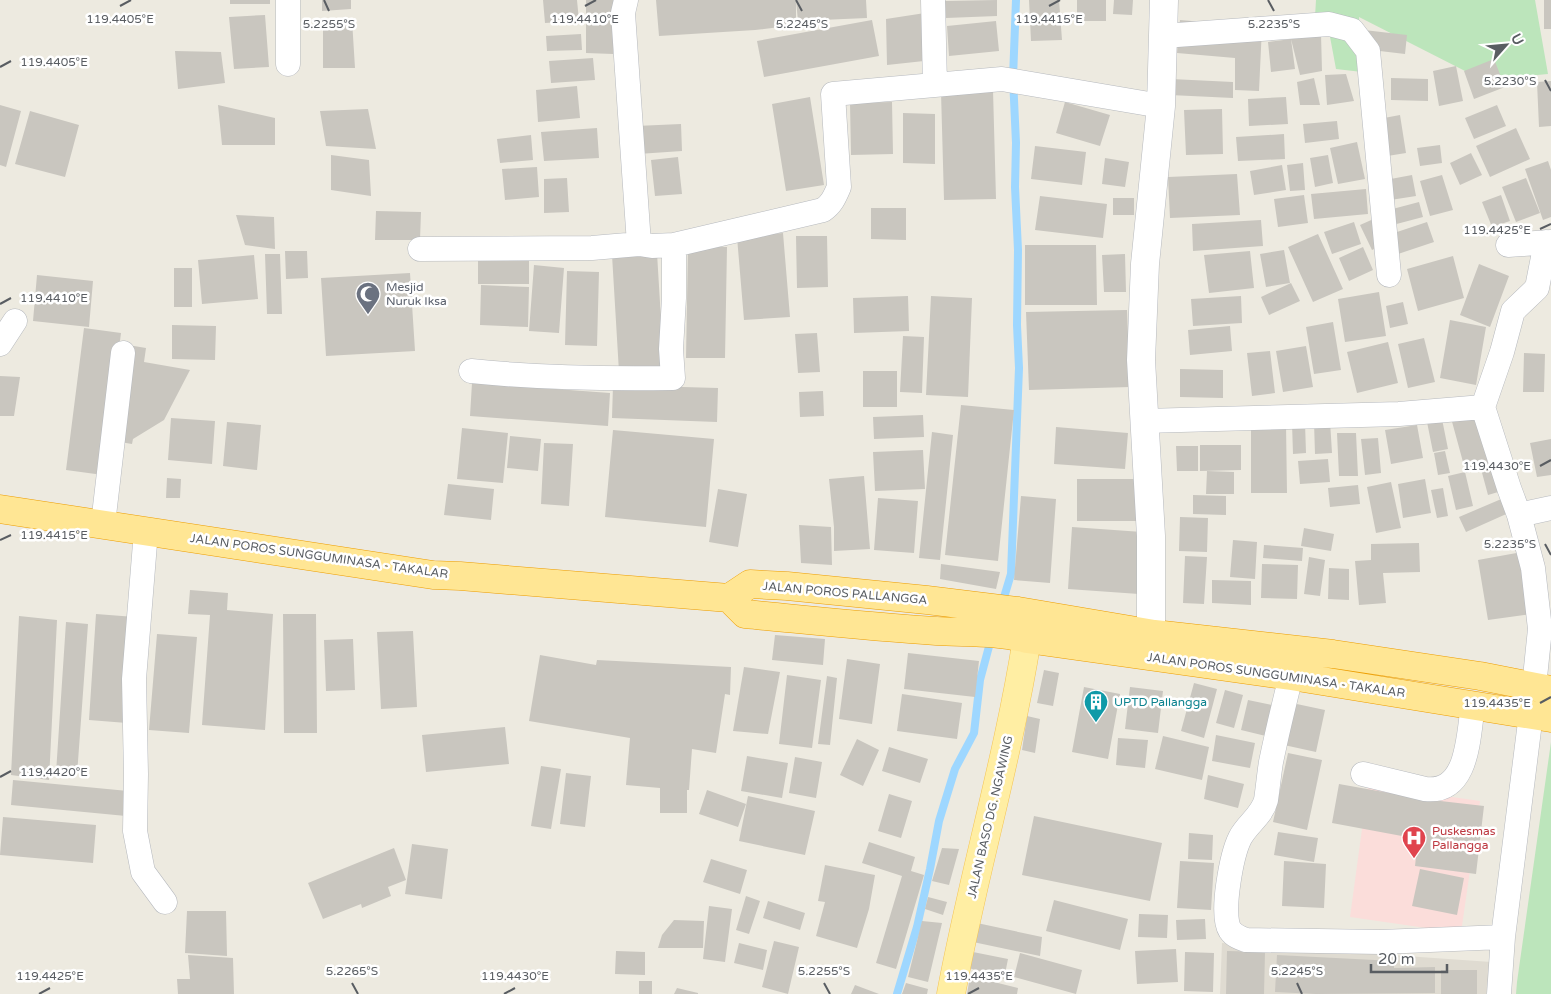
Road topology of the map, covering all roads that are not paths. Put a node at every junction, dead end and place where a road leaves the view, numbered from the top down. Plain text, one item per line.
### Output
1 (288, 0) edge
2 (626, 0) edge
3 (933, 0) edge
4 (1164, 0) edge
5 (1163, 36) junction
6 (288, 64) dead end
7 (935, 85) junction
8 (1161, 106) junction
9 (1549, 242) edge
10 (639, 244) junction
11 (1508, 245) dead end
12 (674, 246) junction
13 (420, 249) dead end
14 (1388, 275) dead end
15 (15, 321) dead end
16 (0, 344) edge
17 (123, 353) dead end
18 (471, 371) dead end
19 (1483, 407) junction
20 (1144, 421) junction
21 (1551, 508) edge
22 (0, 509) edge
23 (1519, 515) junction
24 (103, 524) junction
25 (146, 531) junction
26 (996, 621) junction
27 (1151, 633) junction
28 (1027, 639) junction
29 (1290, 676) junction
30 (1543, 689) edge
31 (1473, 705) junction
32 (1541, 716) edge
33 (1363, 774) dead end
34 (165, 902) dead end
35 (1504, 937) junction
36 (951, 994) edge
37 (1499, 994) edge

1 - 6 street
2 - 10 street
3 - 7 street
4 - 5 street
5 - 8 street
5 - 14 street
7 - 8 street
7 - 12 street
8 - 20 street
9 - 11 street
9 - 19 street
10 - 12 street
10 - 13 street
12 - 18 street
15 - 16 street
17 - 24 street
19 - 20 street
19 - 23 street
20 - 27 street
21 - 23 street
22 - 24 highway, JALAN POROS SUNGGUMINASA - TAKALAR
23 - 30 street
24 - 25 highway, JALAN POROS SUNGGUMINASA - TAKALAR
25 - 26 highway, JALAN POROS SUNGGUMINASA - TAKALAR
25 - 34 street
26 - 27 highway, JALAN POROS SUNGGUMINASA - TAKALAR
26 - 28 highway, JALAN POROS SUNGGUMINASA - TAKALAR
27 - 30 highway, JALAN POROS SUNGGUMINASA - TAKALAR
28 - 29 highway, JALAN POROS SUNGGUMINASA - TAKALAR
28 - 36 main road, JALAN BASO DG. NGAWING
29 - 31 highway, JALAN POROS SUNGGUMINASA - TAKALAR
29 - 35 street
31 - 32 highway, JALAN POROS SUNGGUMINASA - TAKALAR
31 - 33 street
32 - 35 street
35 - 37 street

